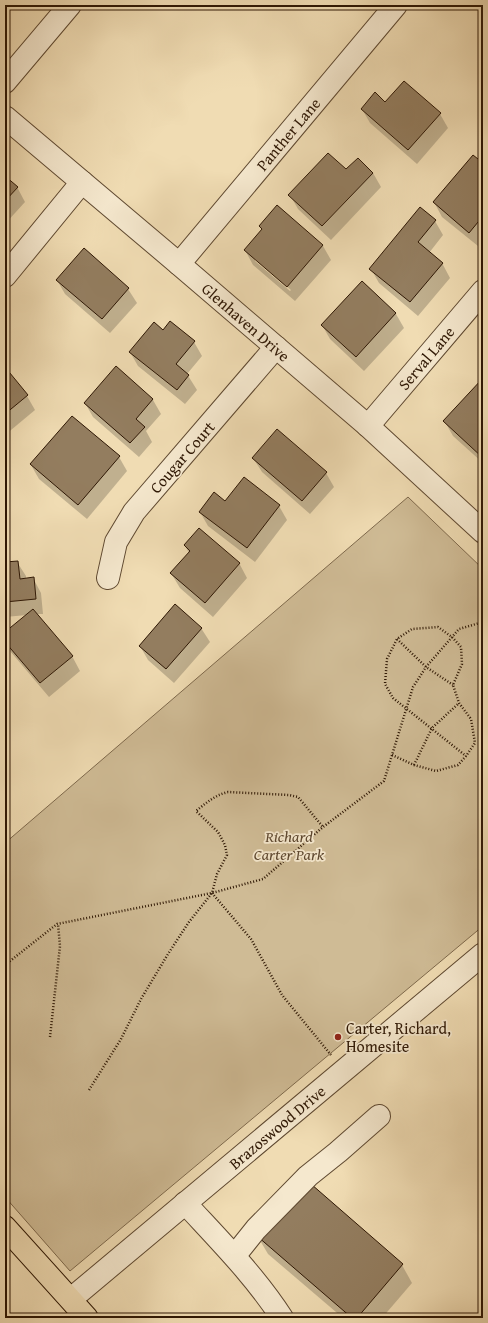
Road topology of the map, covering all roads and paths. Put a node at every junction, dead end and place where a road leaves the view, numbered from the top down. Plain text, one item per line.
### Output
1 (70, 5) edge
2 (396, 5) edge
3 (5, 82) edge
4 (5, 117) edge
5 (82, 182) junction
6 (179, 264) junction
7 (5, 276) edge
8 (483, 290) edge
9 (276, 348) junction
10 (368, 426) junction
11 (483, 532) edge
12 (108, 578) dead end
13 (483, 622) edge
14 (452, 637) junction
15 (397, 639) junction
16 (426, 666) junction
17 (454, 685) junction
18 (459, 703) junction
19 (406, 708) junction
20 (432, 728) junction
21 (392, 755) junction
22 (466, 756) junction
23 (414, 765) junction
24 (323, 827) junction
25 (212, 892) junction
26 (58, 924) junction
27 (483, 954) edge
28 (5, 965) edge
29 (50, 1037) dead end
30 (342, 1072) junction
31 (89, 1090) dead end
32 (379, 1116) dead end
33 (185, 1203) junction
34 (5, 1227) edge
35 (233, 1254) junction
36 (71, 1299) junction
37 (87, 1318) edge
38 (282, 1318) edge

1 - 3 street
2 - 6 street, Panther Lane
4 - 5 street, Glenhaven Drive
5 - 6 street, Glenhaven Drive
5 - 7 street
6 - 9 street, Glenhaven Drive
8 - 10 street, Serval Lane
9 - 10 street, Glenhaven Drive
9 - 12 street, Cougar Court
10 - 11 street, Glenhaven Drive
13 - 14 path
14 - 15 path
14 - 16 path
14 - 17 path
15 - 16 path
15 - 19 path
16 - 17 path
16 - 19 path
17 - 18 path
18 - 20 path
18 - 22 path
19 - 20 path
19 - 21 path
20 - 22 path
20 - 23 path
21 - 23 path
21 - 24 path
22 - 23 path
24 - 25 path
24 - 25 path
25 - 26 path
25 - 30 path
25 - 31 path
26 - 28 path
26 - 29 path
27 - 30 street, Brazoswood Drive
30 - 33 street, Brazoswood Drive
32 - 35 street
33 - 35 street
33 - 36 street, Brazoswood Drive
34 - 36 main road
35 - 38 street
36 - 37 main road

